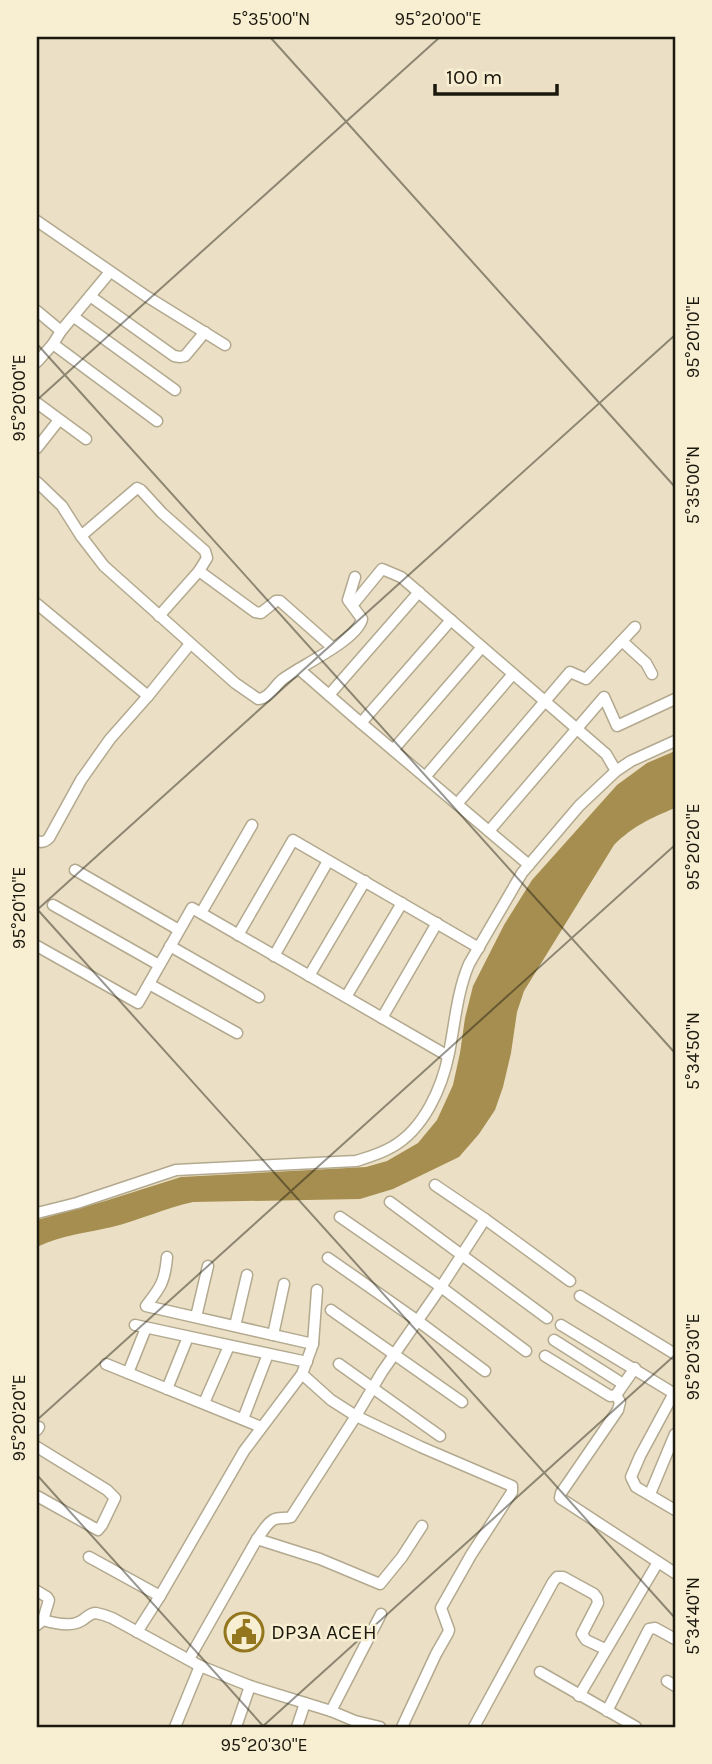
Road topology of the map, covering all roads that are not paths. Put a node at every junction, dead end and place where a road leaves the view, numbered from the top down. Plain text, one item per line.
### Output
1 (37, 221) edge
2 (110, 272) junction
3 (90, 296) junction
4 (37, 311) edge
5 (74, 317) junction
6 (61, 331) junction
7 (205, 332) junction
8 (53, 344) junction
9 (225, 345) dead end
10 (37, 362) edge
11 (175, 390) dead end
12 (37, 403) edge
13 (59, 420) junction
14 (157, 421) dead end
15 (86, 439) dead end
16 (37, 448) edge
17 (37, 482) edge
18 (81, 536) junction
19 (199, 571) junction
20 (355, 577) dead end
21 (419, 592) junction
22 (355, 602) dead end
23 (37, 604) edge
24 (159, 616) junction
25 (451, 620) junction
26 (635, 627) dead end
27 (622, 641) junction
28 (191, 645) junction
29 (482, 647) junction
30 (333, 648) junction
31 (299, 669) junction
32 (513, 674) junction
33 (652, 674) dead end
34 (329, 695) junction
35 (148, 696) junction
36 (675, 699) edge
37 (545, 701) junction
38 (361, 723) junction
39 (577, 729) junction
40 (675, 741) edge
41 (393, 750) junction
42 (616, 771) junction
43 (425, 778) junction
44 (457, 804) junction
45 (252, 825) dead end
46 (489, 831) junction
47 (37, 841) edge
48 (328, 861) junction
49 (529, 865) junction
50 (75, 870) dead end
51 (365, 881) junction
52 (402, 903) junction
53 (54, 905) dead end
54 (201, 913) junction
55 (437, 923) junction
56 (179, 929) junction
57 (238, 935) junction
58 (37, 946) edge
59 (170, 946) junction
60 (479, 947) junction
61 (274, 956) junction
62 (159, 965) junction
63 (309, 976) junction
64 (149, 984) junction
65 (259, 997) dead end
66 (346, 997) junction
67 (382, 1018) junction
68 (237, 1033) dead end
69 (448, 1056) junction
70 (435, 1185) dead end
71 (390, 1202) dead end
72 (37, 1213) edge
73 (340, 1217) dead end
74 (485, 1219) junction
75 (462, 1254) junction
76 (167, 1257) dead end
77 (328, 1258) dead end
78 (208, 1266) dead end
79 (247, 1275) dead end
80 (570, 1281) dead end
81 (285, 1284) dead end
82 (441, 1287) junction
83 (317, 1290) dead end
84 (580, 1296) dead end
85 (331, 1310) dead end
86 (196, 1317) junction
87 (547, 1318) dead end
88 (418, 1321) junction
89 (135, 1325) dead end
90 (561, 1325) dead end
91 (235, 1326) junction
92 (146, 1328) junction
93 (274, 1335) junction
94 (188, 1337) junction
95 (554, 1340) dead end
96 (313, 1344) junction
97 (229, 1346) junction
98 (526, 1351) dead end
99 (268, 1354) junction
100 (394, 1354) junction
101 (675, 1354) edge
102 (545, 1356) dead end
103 (307, 1362) junction
104 (106, 1364) dead end
105 (339, 1364) dead end
106 (635, 1368) junction
107 (485, 1371) dead end
108 (128, 1373) junction
109 (302, 1374) junction
110 (675, 1380) edge
111 (623, 1384) junction
112 (373, 1388) junction
113 (167, 1389) junction
114 (673, 1392) edge
115 (616, 1395) junction
116 (462, 1402) dead end
117 (204, 1404) junction
118 (356, 1416) junction
119 (243, 1419) junction
120 (261, 1427) junction
121 (675, 1434) edge
122 (440, 1436) dead end
123 (37, 1447) edge
124 (650, 1494) junction
125 (38, 1500) edge
126 (675, 1510) edge
127 (422, 1526) dead end
128 (257, 1539) junction
129 (89, 1557) dead end
130 (657, 1562) junction
131 (675, 1573) edge
132 (37, 1591) edge
133 (160, 1596) junction
134 (381, 1614) dead end
135 (40, 1622) edge
136 (138, 1632) junction
137 (675, 1639) edge
138 (605, 1649) junction
139 (189, 1659) junction
140 (200, 1666) junction
141 (540, 1672) dead end
142 (250, 1686) junction
143 (579, 1696) junction
144 (305, 1703) junction
145 (331, 1711) junction
146 (607, 1712) junction
147 (354, 1724) edge
148 (175, 1727) edge
149 (236, 1727) edge
150 (297, 1727) edge
151 (380, 1727) edge
152 (402, 1727) edge
153 (474, 1727) edge
154 (636, 1727) edge

1 - 2 street
2 - 3 street
2 - 7 street
3 - 5 street
3 - 7 street
4 - 6 street
5 - 6 street
5 - 11 street
6 - 8 street
7 - 9 street
8 - 10 street
8 - 14 street
12 - 13 street
13 - 15 street
13 - 16 street
17 - 18 street
18 - 19 street
18 - 24 street
19 - 24 street
19 - 30 street
20 - 30 street
21 - 22 street
21 - 25 street
21 - 34 street
23 - 35 street
24 - 28 street
25 - 29 street
25 - 38 street
26 - 27 street
27 - 33 street
27 - 37 street
28 - 31 street
28 - 35 street
29 - 32 street
29 - 41 street
30 - 31 street
31 - 34 street
32 - 37 street
32 - 43 street
34 - 38 street
35 - 47 street
36 - 39 street
37 - 39 street
37 - 44 street
38 - 41 street
39 - 42 street
39 - 46 street
40 - 42 street
41 - 43 street
42 - 49 street
43 - 44 street
44 - 46 street
45 - 54 street
46 - 49 street
48 - 51 street
48 - 57 street
48 - 61 street
49 - 60 street
50 - 56 street
51 - 52 street
51 - 63 street
52 - 55 street
52 - 66 street
53 - 62 street
54 - 56 street
54 - 57 street
55 - 60 street
55 - 67 street
56 - 59 street
57 - 61 street
58 - 64 street
59 - 62 street
59 - 65 street
60 - 69 street
61 - 63 street
62 - 64 street
63 - 66 street
64 - 68 street
66 - 67 street
67 - 69 street
69 - 72 street
70 - 74 street
71 - 75 street
73 - 82 street
74 - 75 street
74 - 80 street
75 - 82 street
75 - 87 street
76 - 86 street
77 - 88 street
78 - 86 street
79 - 91 street
81 - 93 street
82 - 88 street
82 - 98 street
83 - 96 street
84 - 101 street
85 - 100 street
86 - 91 street
88 - 100 street
88 - 107 street
89 - 92 street
90 - 106 street
91 - 93 street
92 - 94 street
92 - 108 street
93 - 96 street
94 - 97 street
94 - 113 street
95 - 111 street
96 - 103 street
97 - 99 street
97 - 117 street
99 - 103 street
99 - 119 street
100 - 112 street
100 - 116 street
102 - 115 street
103 - 109 street
104 - 108 street
105 - 112 street
106 - 111 street
106 - 114 street
108 - 113 street
109 - 118 street
109 - 120 street
110 - 114 street
111 - 115 street
112 - 118 street
112 - 122 street
113 - 117 street
114 - 124 street
115 - 130 street
117 - 119 street
118 - 128 street
118 - 152 street
119 - 120 street
120 - 133 street
121 - 124 street
123 - 125 street
124 - 126 street
127 - 128 street
128 - 139 street
129 - 133 street
130 - 131 street
130 - 138 street
132 - 135 street
133 - 136 street
134 - 145 street
135 - 136 street
136 - 139 street
137 - 146 street
138 - 143 street
138 - 153 street
139 - 140 street
140 - 142 street
140 - 148 street
141 - 143 street
142 - 144 street
142 - 149 street
143 - 146 street
144 - 145 street
144 - 150 street
145 - 147 street
146 - 154 street
147 - 151 street

